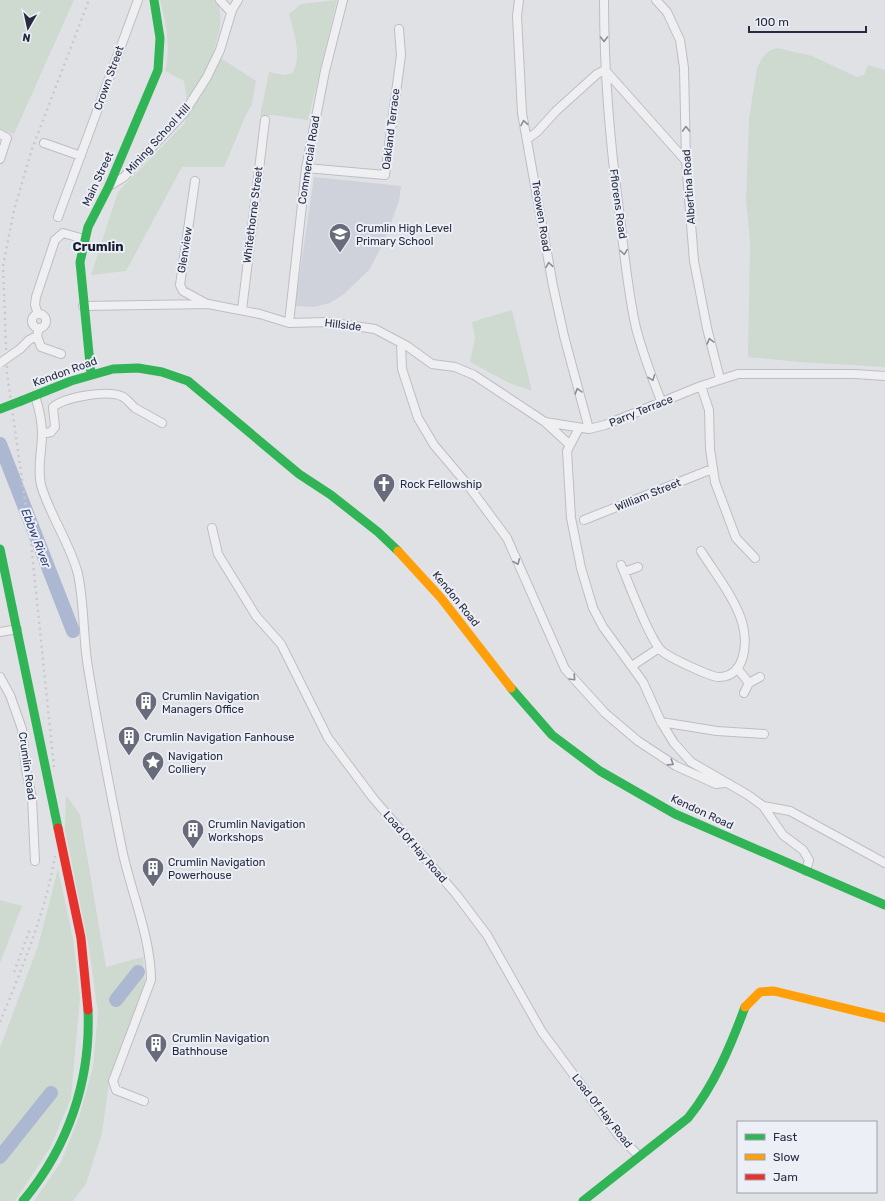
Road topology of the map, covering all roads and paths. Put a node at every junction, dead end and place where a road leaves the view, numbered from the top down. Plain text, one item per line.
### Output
1 (138, 0) edge
2 (154, 0) edge
3 (220, 0) edge
4 (238, 0) edge
5 (343, 0) edge
6 (519, 0) edge
7 (604, 0) edge
8 (656, 0) edge
9 (232, 12) junction
10 (400, 29) dead end
11 (605, 70) junction
12 (265, 120) dead end
13 (0, 134) edge
14 (527, 139) junction
15 (44, 143) dead end
16 (81, 156) junction
17 (0, 159) edge
18 (686, 161) junction
19 (306, 168) junction
20 (195, 181) dead end
21 (110, 186) junction
22 (58, 217) dead end
23 (84, 239) junction
24 (208, 304) junction
25 (83, 306) junction
26 (242, 310) junction
27 (289, 323) junction
28 (38, 332) junction
29 (401, 343) junction
30 (61, 354) dead end
31 (0, 364) edge
32 (91, 374) junction
33 (885, 376) edge
34 (720, 379) junction
35 (701, 386) junction
36 (35, 396) junction
37 (662, 403) junction
38 (0, 409) edge
39 (545, 422) junction
40 (162, 423) dead end
41 (579, 428) junction
42 (589, 429) junction
43 (42, 434) junction
44 (570, 445) junction
45 (712, 469) junction
46 (584, 520) dead end
47 (212, 528) dead end
48 (0, 549) edge
49 (701, 551) dead end
50 (755, 558) dead end
51 (638, 567) dead end
52 (17, 629) junction
53 (0, 632) edge
54 (660, 648) junction
55 (632, 666) junction
56 (737, 668) junction
57 (0, 677) edge
58 (760, 677) dead end
59 (750, 683) junction
60 (744, 693) dead end
61 (661, 722) junction
62 (764, 734) dead end
63 (725, 783) junction
64 (763, 806) junction
65 (35, 861) dead end
66 (885, 863) edge
67 (806, 871) junction
68 (885, 905) edge
69 (885, 1018) edge
70 (144, 1101) dead end
71 (638, 1156) junction
72 (23, 1201) edge
73 (583, 1201) edge

1 - 16 street, Crown Street
2 - 21 main road, Main Street
3 - 9 street
4 - 9 street, Mining School Hill
5 - 19 street, Commercial Road
14 -> 6 street, Treowen Road
7 -> 11 street, Fflorens Road
18 -> 8 street, Albertina Road
9 - 21 street, Mining School Hill
10 - 19 street, Oakland Terrace
11 - 14 street
11 - 18 street
11 -> 37 street, Fflorens Road
12 - 26 street, Whitethorne Street
13 - 17 street
42 -> 14 street, Treowen Road
15 - 16 street
16 - 22 street, Crown Street
34 -> 18 street, Albertina Road
19 - 27 street, Commercial Road
20 - 24 street, Glenview
21 - 23 main road, Main Street
23 - 25 main road, Main Street
23 - 28 street
24 - 25 street, Hillside
24 - 26 street, Hillside
25 - 32 main road, Main Street
26 - 27 street, Hillside
27 - 29 street, Hillside
28 - 30 street
28 - 31 street, bridge
29 - 39 street, Hillside
29 -> 63 street
32 - 36 main road, Kendon Road
32 - 67 main road, Kendon Road
33 - 34 street, Parry Terrace
34 - 35 street, Parry Terrace
35 - 37 street, Parry Terrace
35 - 45 street
36 - 38 main road, Kendon Road, bridge
36 - 43 street
37 - 42 street, Parry Terrace
39 - 41 street, Hillside
39 - 44 street
40 - 43 street
41 - 42 street, Parry Terrace
41 - 44 street
43 - 70 street
44 - 55 street
45 - 46 street, William Street
45 - 50 street
47 - 71 street, Load Of Hay Road
48 - 52 main road
49 - 56 street
51 - 54 street
52 - 53 street
52 - 72 main road
54 - 55 street
54 - 56 street
55 - 61 street
56 - 59 street
57 - 65 street, Crumlin Road
58 - 59 street
59 - 60 street
61 - 62 street
61 - 63 street
63 - 64 street
64 - 66 street
64 - 67 street
67 - 68 main road, Kendon Road
69 - 71 main road
71 - 73 main road

